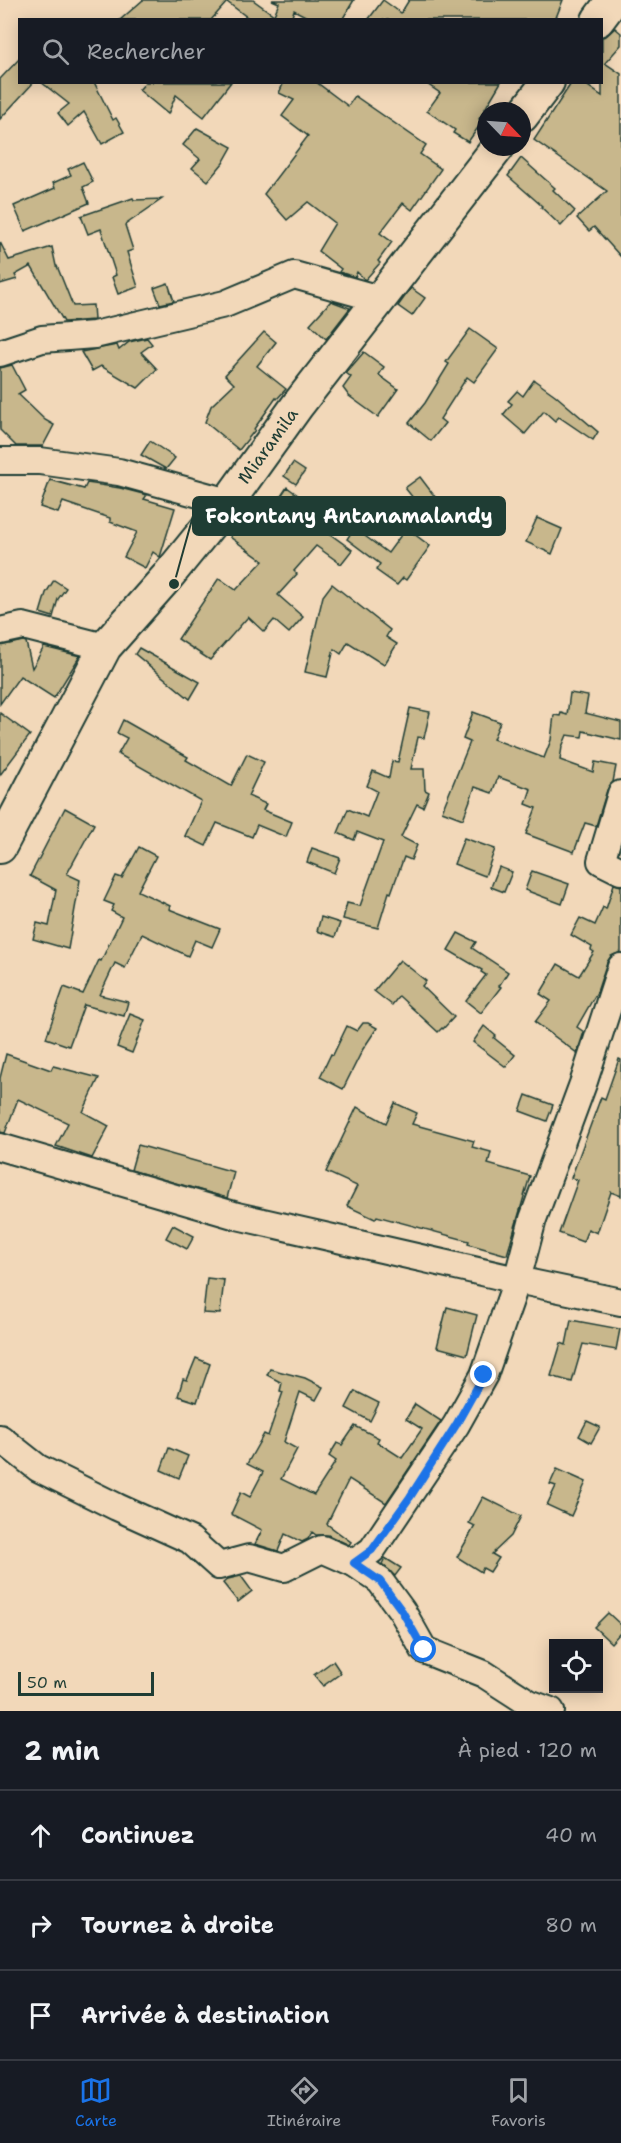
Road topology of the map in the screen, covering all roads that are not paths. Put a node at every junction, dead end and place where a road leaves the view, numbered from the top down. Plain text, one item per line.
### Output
1 (613, 0) edge
2 (600, 18) edge
3 (546, 84) edge
4 (531, 104) edge
5 (491, 156) edge
6 (379, 299) junction
7 (0, 353) edge
8 (0, 461) edge
9 (228, 502) junction
10 (0, 631) edge
11 (105, 647) junction
12 (621, 794) edge
13 (0, 847) edge
14 (621, 871) edge
15 (621, 967) edge
16 (0, 1147) edge
17 (517, 1280) junction
18 (621, 1302) edge
19 (0, 1438) edge
20 (354, 1563) junction
21 (552, 1711) edge

1 - 2 main road
3 - 4 main road
5 - 6 main road, Miaramila
6 - 7 street
6 - 9 main road, Miaramila
8 - 9 street
9 - 11 main road, Miaramila
10 - 11 street
11 - 13 main road, Miaramila
12 - 14 street
15 - 17 street
16 - 17 street
17 - 18 street
17 - 20 street
19 - 20 street
20 - 21 street

